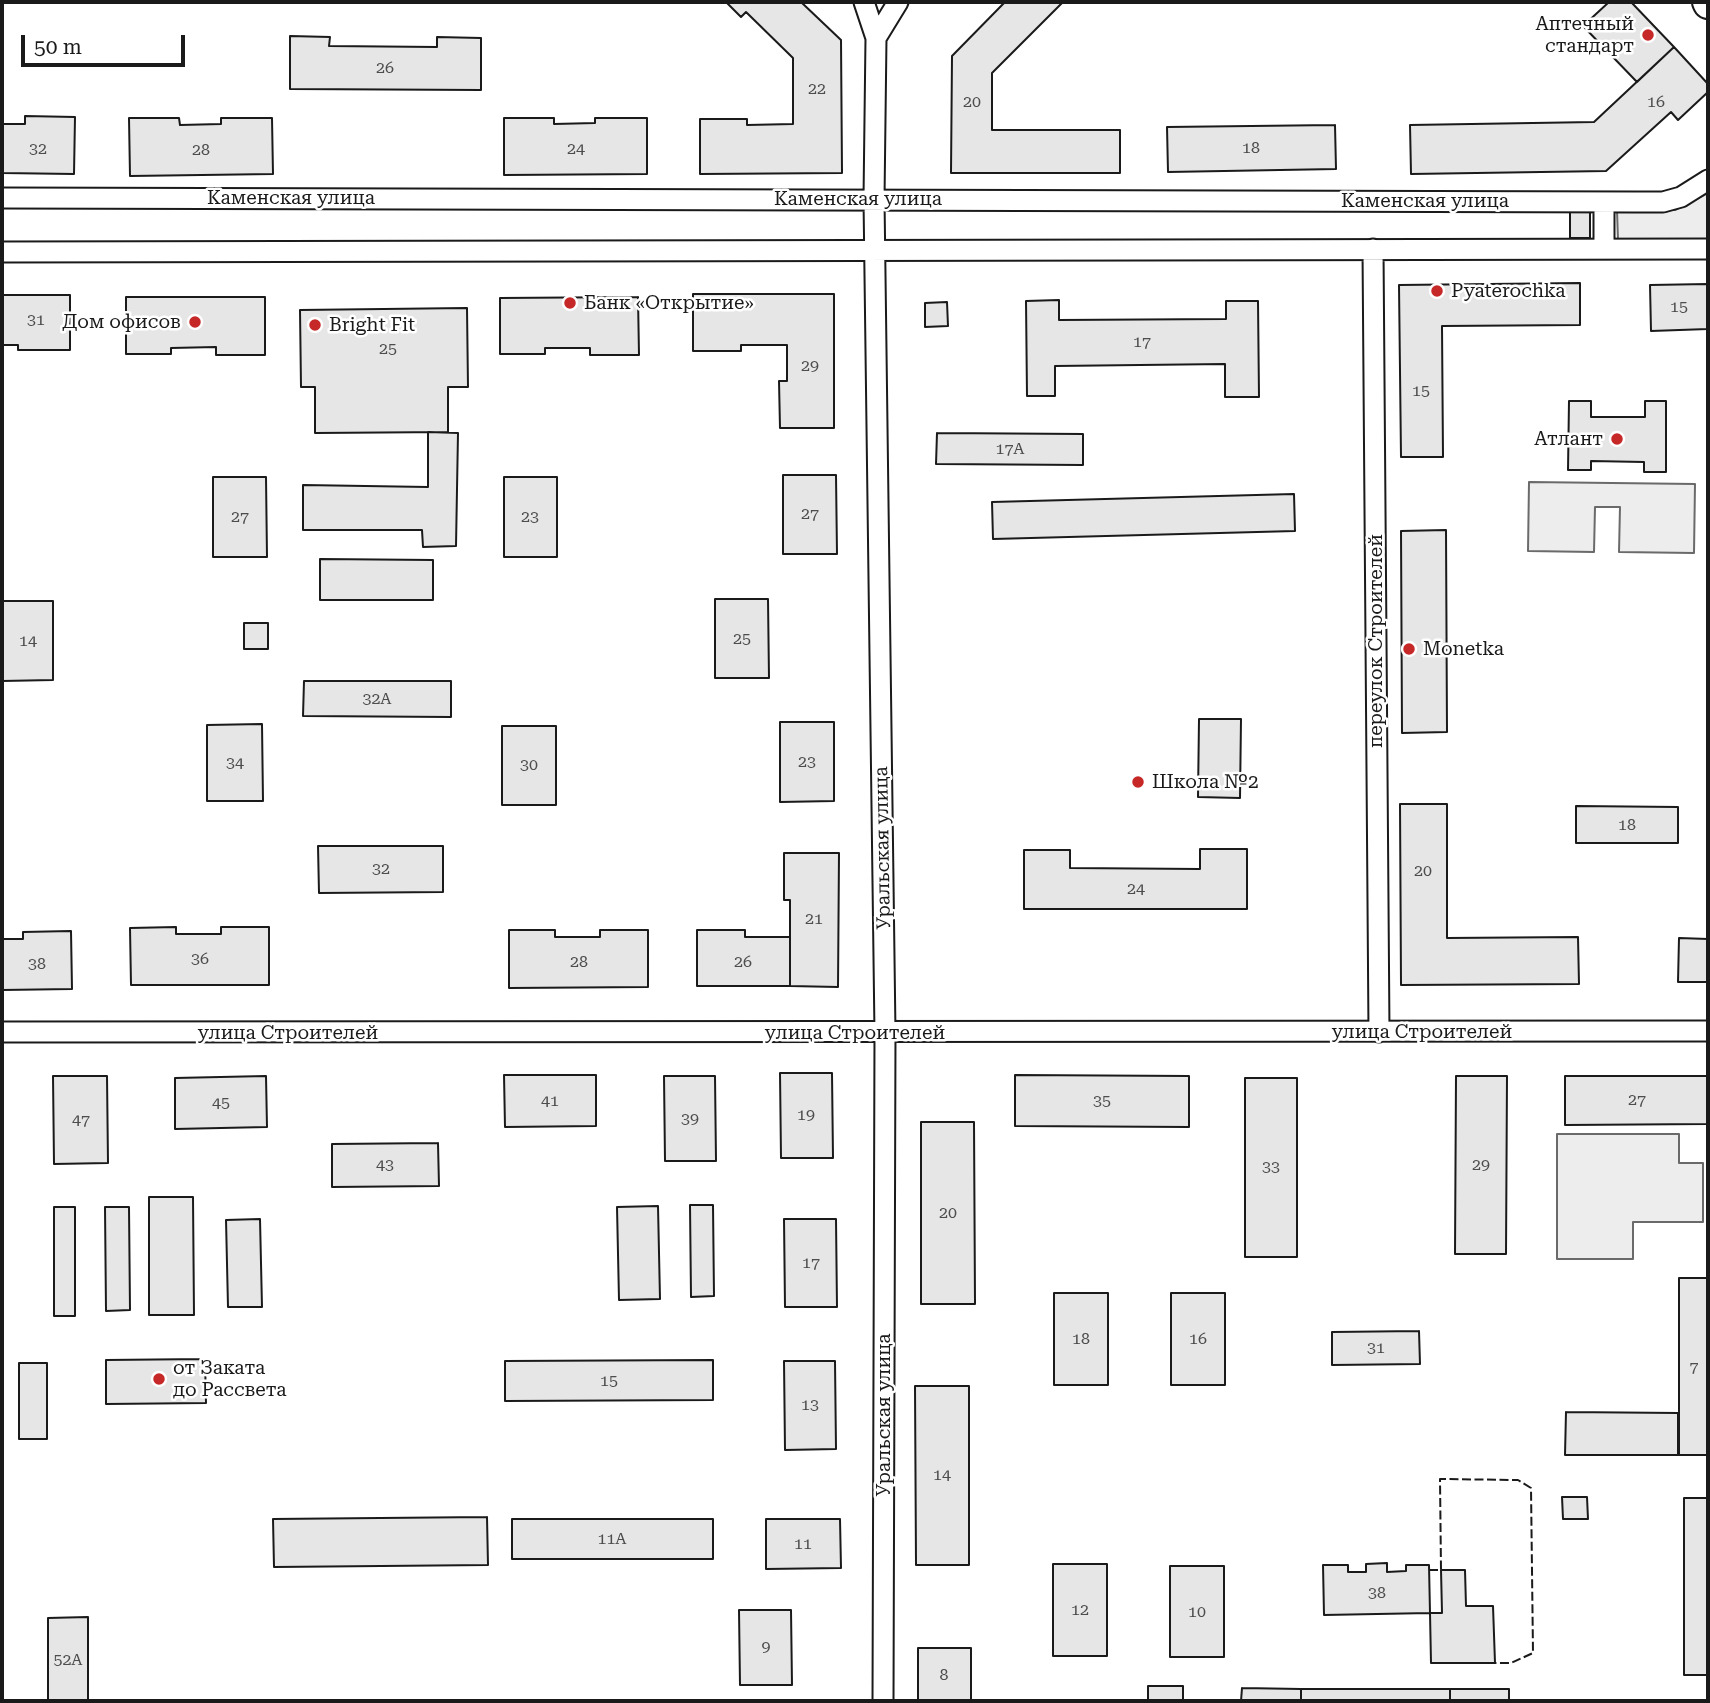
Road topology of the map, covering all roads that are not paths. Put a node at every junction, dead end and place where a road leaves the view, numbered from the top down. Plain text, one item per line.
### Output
1 (864, 2) edge
2 (898, 2) edge
3 (876, 37) junction
4 (1708, 180) edge
5 (2, 198) edge
6 (874, 199) junction
7 (1604, 202) junction
8 (1373, 249) junction
9 (1604, 249) junction
10 (1708, 249) edge
11 (875, 251) junction
12 (2, 252) edge
13 (1708, 1031) edge
14 (2, 1032) edge
15 (1379, 1032) junction
16 (885, 1034) junction
17 (883, 1701) edge

1 - 3 street
2 - 3 street
3 - 6 street, Уральская улица
4 - 7 street, Каменская улица
5 - 6 street, Каменская улица
6 - 7 street, Каменская улица
6 - 11 street, Уральская улица
7 - 9 street
8 - 9 street
8 - 11 street
8 - 15 street, переулок Строителей
9 - 10 street
11 - 12 street
11 - 16 street, Уральская улица
13 - 15 street, улица Строителей
14 - 16 street, улица Строителей
15 - 16 street, улица Строителей
16 - 17 street, Уральская улица

